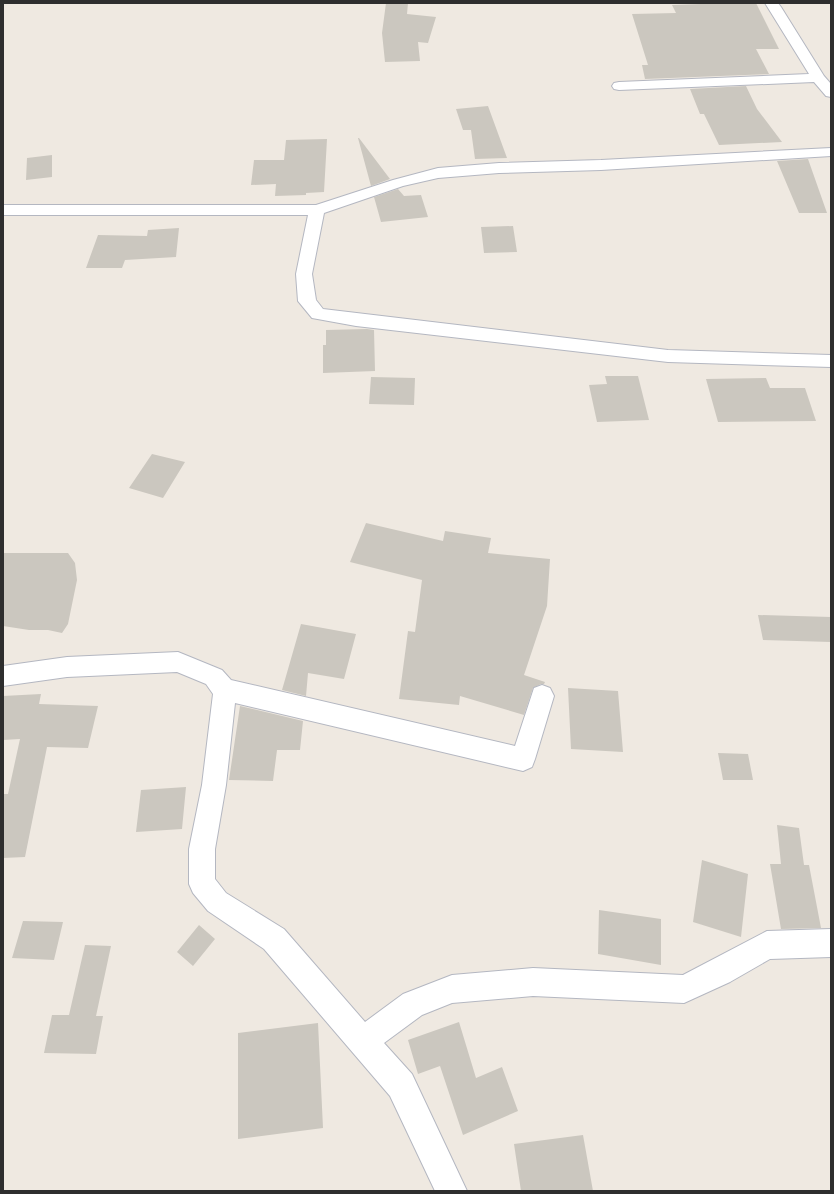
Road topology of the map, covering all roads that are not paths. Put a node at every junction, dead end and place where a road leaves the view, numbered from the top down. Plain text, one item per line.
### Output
1 (771, 3) edge
2 (818, 78) junction
3 (619, 86) dead end
4 (831, 93) edge
5 (831, 152) edge
6 (3, 210) edge
7 (317, 210) junction
8 (831, 361) edge
9 (3, 676) edge
10 (223, 689) junction
11 (542, 696) dead end
12 (831, 943) edge
13 (363, 1041) junction
14 (451, 1191) edge

1 - 2 street
2 - 3 street
2 - 4 street
5 - 7 street
6 - 7 street
7 - 8 street
9 - 10 street
10 - 11 street
10 - 13 street
12 - 13 street
13 - 14 street

